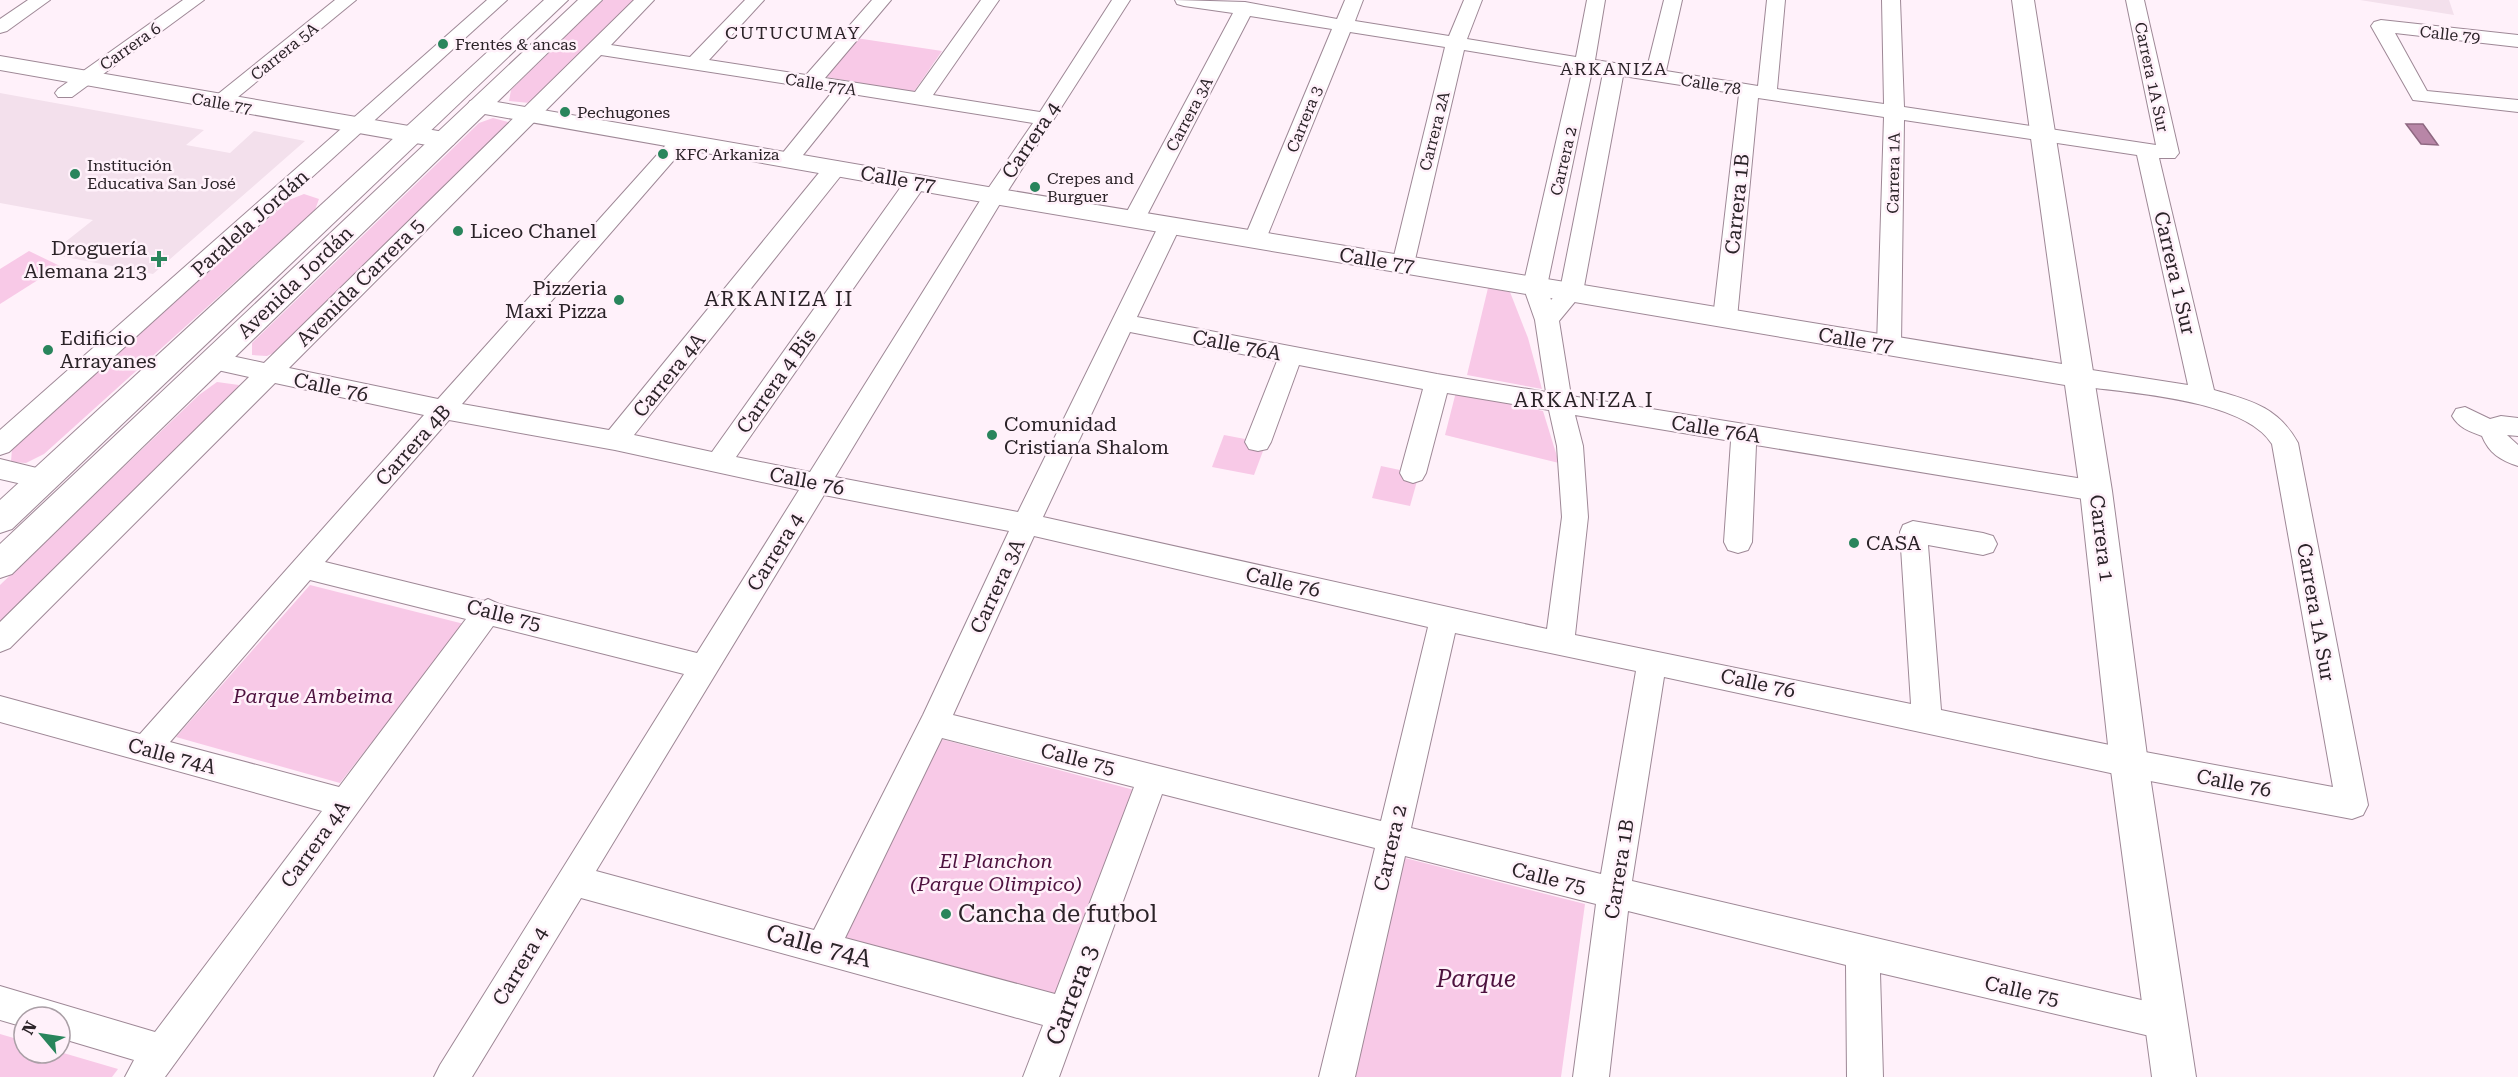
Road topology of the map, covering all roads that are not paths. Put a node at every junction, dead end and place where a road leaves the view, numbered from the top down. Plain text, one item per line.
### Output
1 (41, 0) edge
2 (195, 0) edge
3 (347, 0) edge
4 (498, 0) edge
5 (557, 0) edge
6 (591, 0) edge
7 (645, 0) edge
8 (755, 0) edge
9 (882, 0) edge
10 (990, 0) edge
11 (1121, 0) edge
12 (1184, 0) edge
13 (1354, 0) edge
14 (1473, 0) edge
15 (1596, 0) edge
16 (1673, 0) edge
17 (1776, 0) edge
18 (1892, 0) edge
19 (2024, 0) edge
20 (2134, 0) edge
21 (1245, 8) junction
22 (1343, 24) junction
23 (0, 27) edge
24 (2518, 41) edge
25 (1456, 43) junction
26 (596, 48) junction
27 (0, 63) edge
28 (1584, 64) junction
29 (693, 65) junction
30 (1614, 69) junction
31 (1655, 75) junction
32 (0, 80) edge
33 (811, 81) junction
34 (74, 86) junction
35 (848, 87) junction
36 (1758, 92) junction
37 (920, 100) junction
38 (220, 102) junction
39 (479, 106) junction
40 (2518, 106) edge
41 (1894, 111) junction
42 (530, 115) junction
43 (1046, 119) junction
44 (358, 126) junction
45 (2044, 135) junction
46 (680, 141) junction
47 (338, 144) junction
48 (419, 147) junction
49 (2158, 152) junction
50 (788, 160) junction
51 (835, 168) junction
52 (916, 182) junction
53 (994, 196) junction
54 (1134, 219) junction
55 (1170, 225) junction
56 (1255, 239) junction
57 (1403, 264) junction
58 (1535, 286) junction
59 (1571, 292) junction
60 (1725, 318) junction
61 (1547, 320) junction
62 (1124, 323) junction
63 (1889, 345) junction
64 (1291, 355) junction
65 (213, 361) junction
66 (267, 373) junction
67 (2079, 377) junction
68 (1437, 383) junction
69 (2203, 396) junction
70 (1560, 403) junction
71 (445, 410) junction
72 (2465, 416) dead end
73 (2271, 423) joint
74 (2518, 427) edge
75 (2493, 430) junction
76 (1744, 434) junction
77 (615, 441) junction
78 (1258, 442) dead end
79 (0, 445) edge
80 (2518, 456) edge
81 (718, 463) junction
82 (0, 469) edge
83 (1413, 473) dead end
84 (44, 479) junction
85 (818, 484) junction
86 (2096, 491) junction
87 (0, 520) edge
88 (1026, 524) junction
89 (1738, 542) dead end
90 (1983, 544) dead end
91 (0, 565) edge
92 (303, 567) junction
93 (488, 611) junction
94 (1443, 619) junction
95 (0, 640) edge
96 (1560, 642) junction
97 (1652, 661) junction
98 (703, 667) junction
99 (0, 710) edge
100 (1927, 718) junction
101 (934, 723) junction
102 (146, 748) junction
103 (2129, 763) junction
104 (1153, 778) junction
105 (345, 803) junction
106 (2352, 805) joint
107 (1392, 838) junction
108 (572, 880) junction
109 (1614, 894) junction
110 (823, 947) junction
111 (1863, 954) junction
112 (1065, 1014) junction
113 (2167, 1023) junction
114 (72, 1027) edge
115 (152, 1064) edge
116 (452, 1077) edge
117 (1041, 1077) edge
118 (1337, 1077) edge
119 (1592, 1077) edge
120 (1865, 1077) edge
121 (2174, 1077) edge

1 - 23 street
2 - 34 street, Carrera 6
3 - 38 street, Carrera 5A
4 - 44 street, Paralela Jordán
5 - 48 street, Avenida Jordán
6 - 39 street, Avenida Jordán
7 - 26 street, Avenida Carrera 5
8 - 29 street
9 - 33 street
10 - 37 street
11 - 43 street, Carrera 4
12 - 21 street, Calle 78
13 - 22 street, Carrera 3
14 - 25 street, Carrera 2A
15 - 28 street, Carrera 2
16 - 31 street
17 - 36 street, Carrera 1B
18 - 41 street, Carrera 1A
19 - 45 street, Carrera 1
20 - 49 street, Carrera 1A Sur
21 - 22 street, Calle 78
21 - 54 street, Carrera 3A
22 - 25 street, Calle 78
22 - 56 street, Carrera 3
24 - 40 street, Calle 79
25 - 28 street, Calle 78
25 - 57 street, Carrera 2A
26 - 29 street, Calle 77A
26 - 42 street, Avenida Carrera 5
27 - 34 street, Calle 77
28 - 30 street, Calle 78
28 - 58 street, Carrera 2
29 - 33 street, Calle 77A
30 - 31 street, Calle 78
30 - 59 street, Carrera 2
31 - 36 street, Calle 78
32 - 34 street, Calle 77
33 - 35 street, Calle 77A
34 - 38 street, Calle 77
34 - 47 street, Calle 77
35 - 37 street, Calle 77A
35 - 50 street
36 - 41 street, Calle 78
36 - 60 street, Carrera 1B
37 - 43 street, Calle 77A
38 - 44 street, Calle 77
39 - 42 street, Calle 77
39 - 48 street, Avenida Jordán
41 - 45 street, Calle 78
41 - 63 street, Carrera 1A
42 - 46 street, Calle 77
42 - 66 street, Avenida Carrera 5
43 - 53 street, Carrera 4
44 - 47 street, Paralela Jordán
44 - 48 street, Calle 77
45 - 49 street, Calle 78
45 - 67 street, Carrera 1
46 - 50 street, Calle 77
46 - 71 street, Carrera 4B
47 - 48 street, Calle 77
47 - 79 street, Paralela Jordán
48 - 65 street, Avenida Jordán
48 - 84 street, Avenida Jordán
49 - 69 street, Carrera 1 Sur
50 - 51 street, Calle 77
51 - 52 street, Calle 77
51 - 77 street, Carrera 4A
52 - 53 street, Calle 77
52 - 81 street, Carrera 4 Bis
53 - 54 street, Calle 77
53 - 85 street, Carrera 4
54 - 55 street, Calle 77
55 - 56 street, Calle 77
55 - 62 street, Carrera 3A
56 - 57 street, Calle 77
57 - 58 street, Calle 77
58 - 59 street, Calle 77
58 - 61 street
59 - 60 street, Calle 77
59 - 61 street, Carrera 2
60 - 63 street, Calle 77
61 - 70 street
62 - 64 street, Calle 76A
62 - 88 street, Carrera 3A
63 - 67 street, Calle 77
64 - 68 street, Calle 76A
64 - 78 street
65 - 66 street, Calle 76
65 - 91 street, Avenida Jordán
66 - 71 street, Calle 76
66 - 95 street, Avenida Carrera 5
67 - 69 street, Calle 77
67 - 86 street, Carrera 1
68 - 70 street, Calle 76A
68 - 83 street
69 - 73 street, Calle 77
70 - 76 street, Calle 76A
70 - 96 street
71 - 77 street, Calle 76
71 - 92 street, Carrera 4B
72 - 75 street
73 - 106 street, Carrera 1A Sur
74 - 75 street
75 - 80 street
76 - 86 street, Calle 76A
76 - 89 street
77 - 81 street, Calle 76
81 - 85 street, Calle 76
82 - 84 street
84 - 87 street, Avenida Jordán
85 - 88 street, Calle 76
85 - 98 street, Carrera 4
86 - 103 street, Carrera 1
88 - 94 street, Calle 76
88 - 101 street, Carrera 3A
90 - 100 street
92 - 93 street, Calle 75
92 - 102 street, Carrera 4B
93 - 98 street, Calle 75
93 - 105 street, Carrera 4A
94 - 96 street, Calle 76
94 - 107 street, Carrera 2
96 - 97 street, Calle 76
97 - 100 street, Calle 76
97 - 109 street, Carrera 1B
98 - 108 street, Carrera 4
99 - 102 street, Calle 74A
100 - 103 street, Calle 76
101 - 104 street, Calle 75
101 - 110 street, Carrera 3A
102 - 105 street, Calle 74A
103 - 106 street, Calle 76
103 - 113 street, Carrera 1
104 - 107 street, Calle 75
104 - 112 street, Carrera 3
105 - 115 street, Carrera 4A
107 - 109 street, Calle 75
107 - 118 street, Carrera 2
108 - 110 street, Calle 74A
108 - 116 street, Carrera 4
109 - 111 street, Calle 75
109 - 119 street, Carrera 1B
110 - 112 street, Calle 74A
111 - 113 street, Calle 75
111 - 120 street
112 - 117 street, Carrera 3
113 - 121 street, Carrera 1
114 - 115 street

